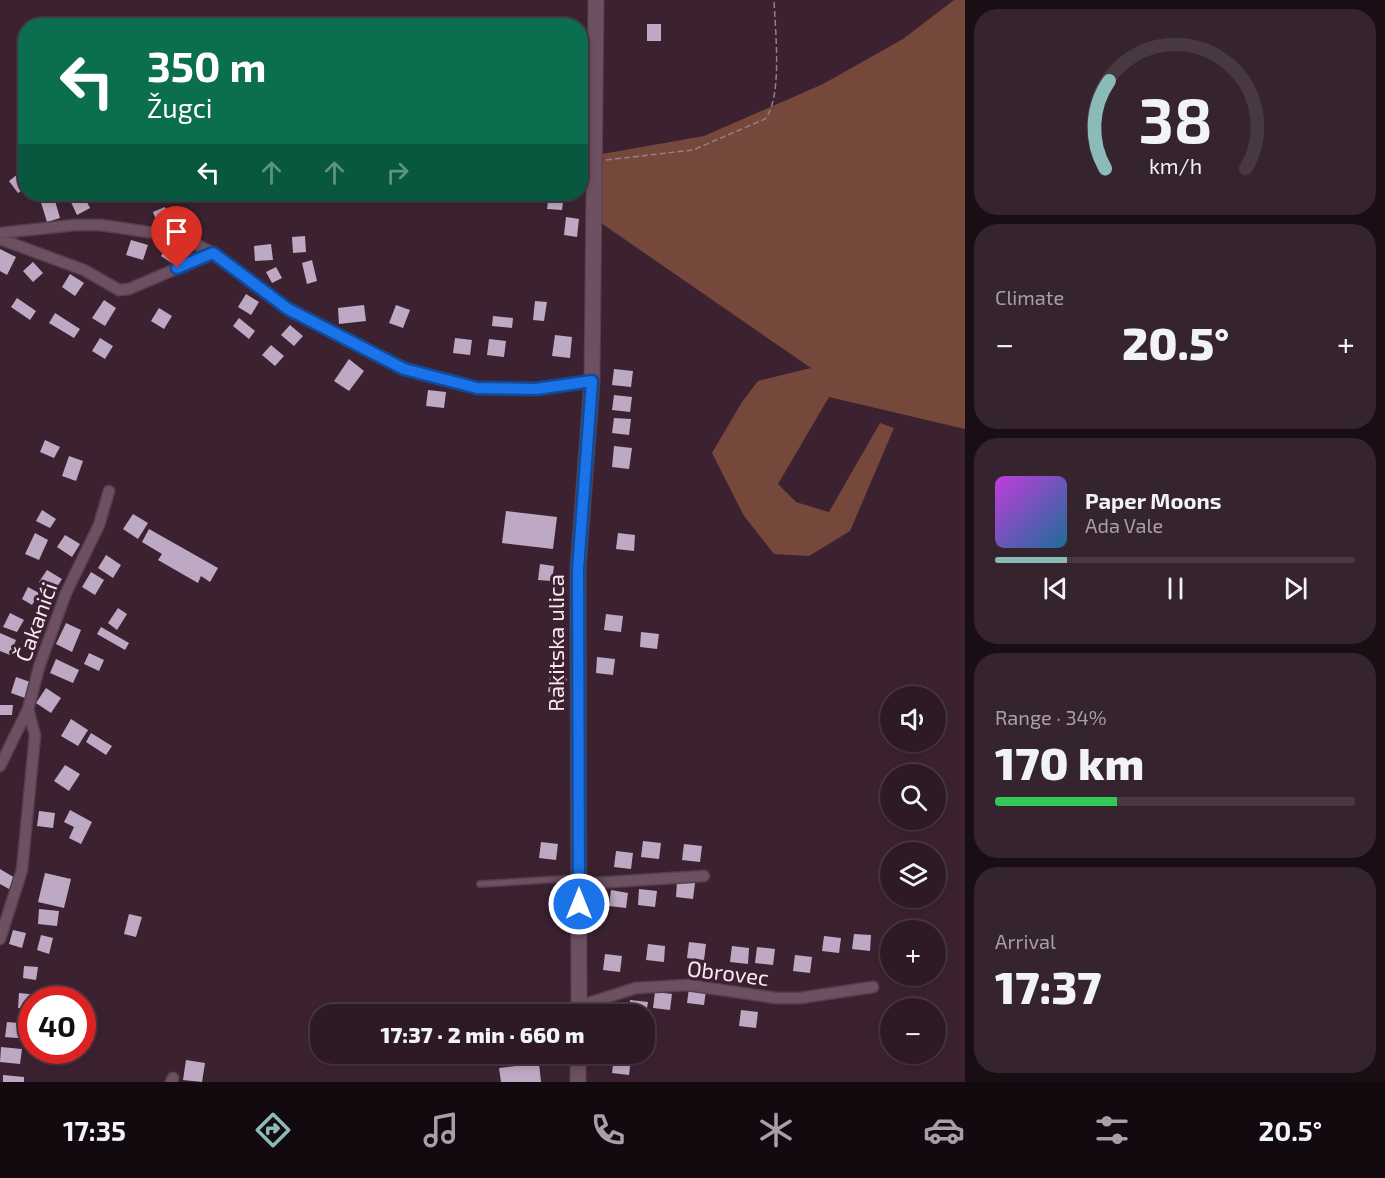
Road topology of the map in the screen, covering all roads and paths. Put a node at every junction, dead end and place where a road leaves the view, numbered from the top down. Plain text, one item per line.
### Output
1 (596, 0) edge
2 (774, 0) edge
3 (595, 161) junction
4 (0, 233) edge
5 (0, 239) edge
6 (213, 253) junction
7 (592, 381) junction
8 (109, 491) dead end
9 (28, 709) junction
10 (0, 766) edge
11 (704, 876) dead end
12 (579, 881) junction
13 (480, 884) dead end
14 (0, 939) edge
15 (873, 987) dead end
16 (579, 1004) edge
17 (595, 1004) edge
18 (578, 1064) edge
19 (578, 1082) edge

1 - 3 street, Rakitska ulica
2 - 3 path
3 - 7 street, Rakitska ulica
4 - 6 street
5 - 6 street
6 - 7 street
7 - 12 street, Rakitska ulica
8 - 9 street, Čakanići
9 - 10 street, Čakanići
9 - 14 street
11 - 12 street
12 - 13 lane
12 - 16 street, Rakitska ulica
15 - 17 street, Obrovec
18 - 19 street

